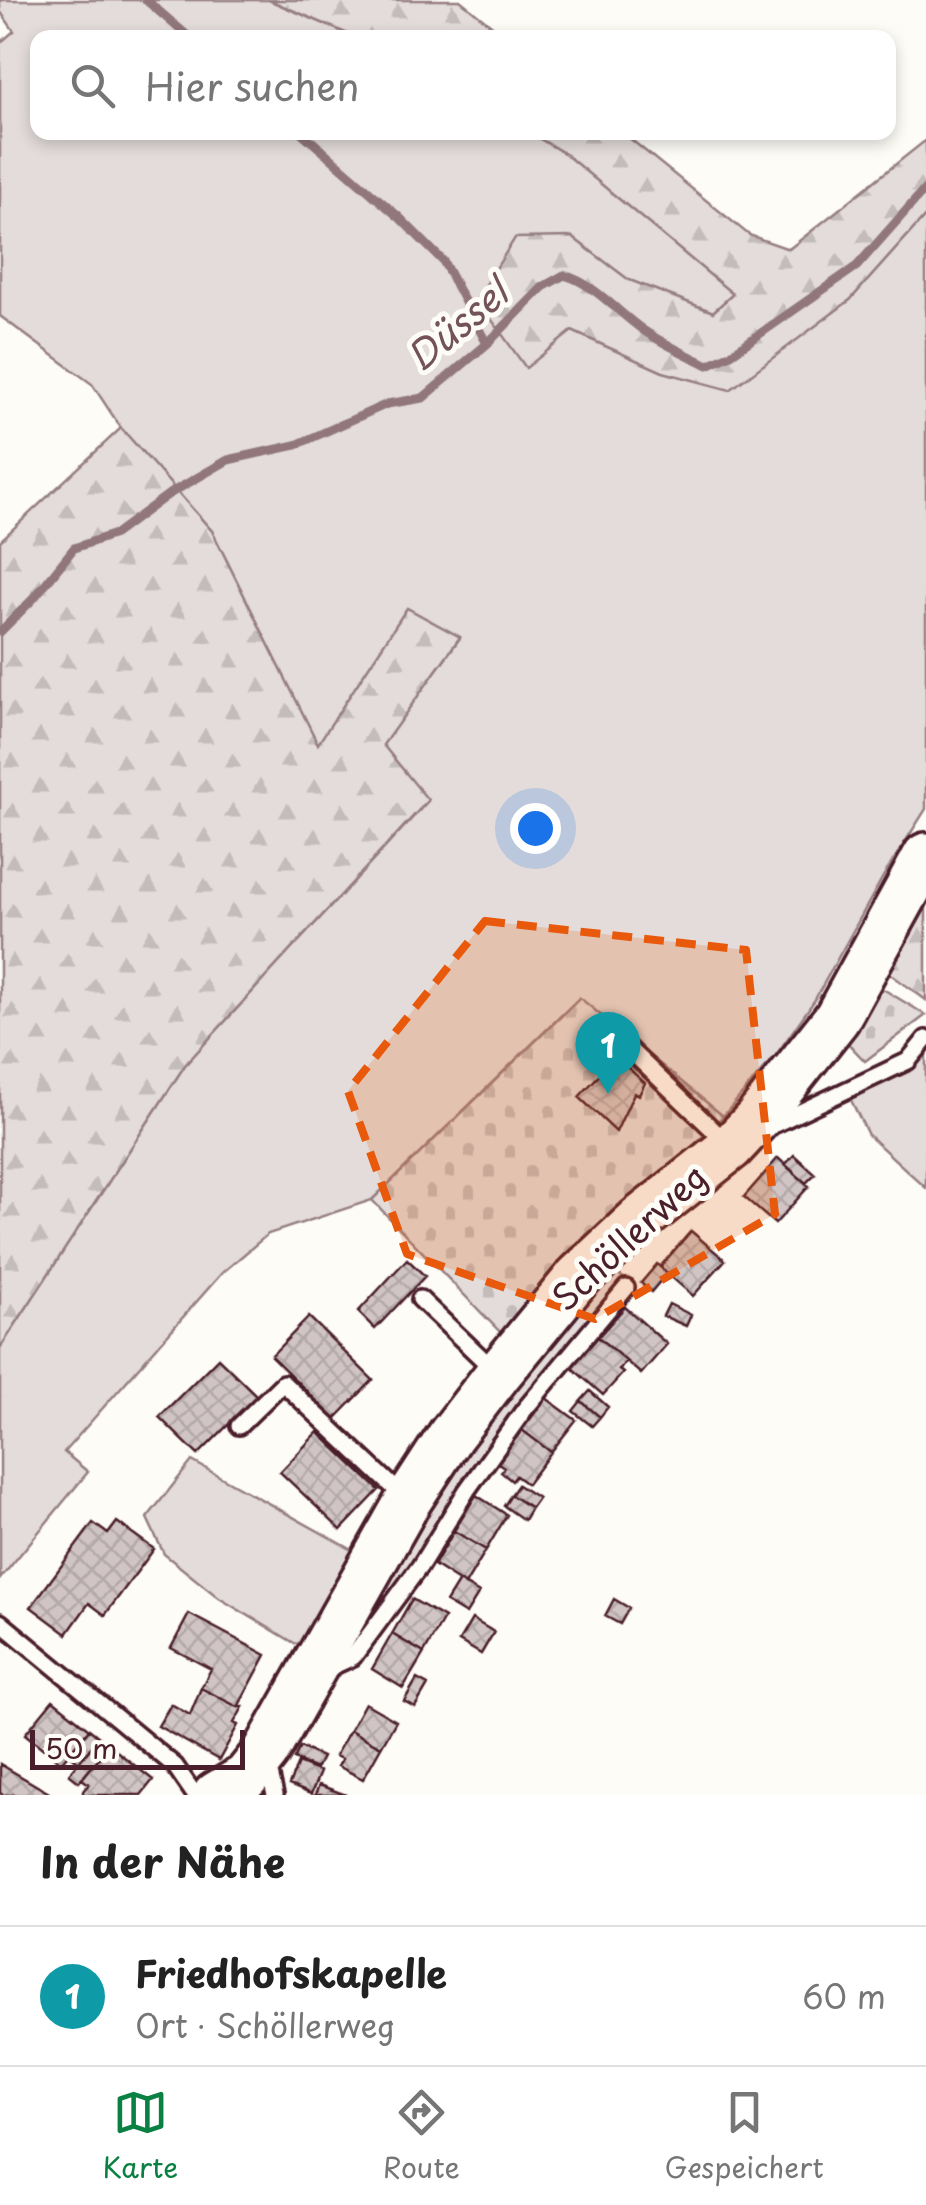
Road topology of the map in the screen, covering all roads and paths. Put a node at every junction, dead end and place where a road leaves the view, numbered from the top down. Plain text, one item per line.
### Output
1 (926, 856) edge
2 (602, 1036) dead end
3 (926, 1040) edge
4 (744, 1132) junction
5 (626, 1288) dead end
6 (420, 1299) dead end
7 (498, 1374) junction
8 (239, 1426) dead end
9 (408, 1501) junction
10 (0, 1622) edge
11 (310, 1678) junction
12 (270, 1774) edge
13 (195, 1795) edge
14 (216, 1795) edge

1 - 4 street, Schöllerweg
2 - 4 lane
3 - 4 lane
4 - 7 street, Schöllerweg
5 - 11 lane, Schöllerweg
6 - 7 lane
7 - 9 street, Schöllerweg
8 - 9 lane
9 - 11 street, Schöllerweg
10 - 13 lane
11 - 12 street, Schöllerweg
12 - 14 street, Schöllerweg

